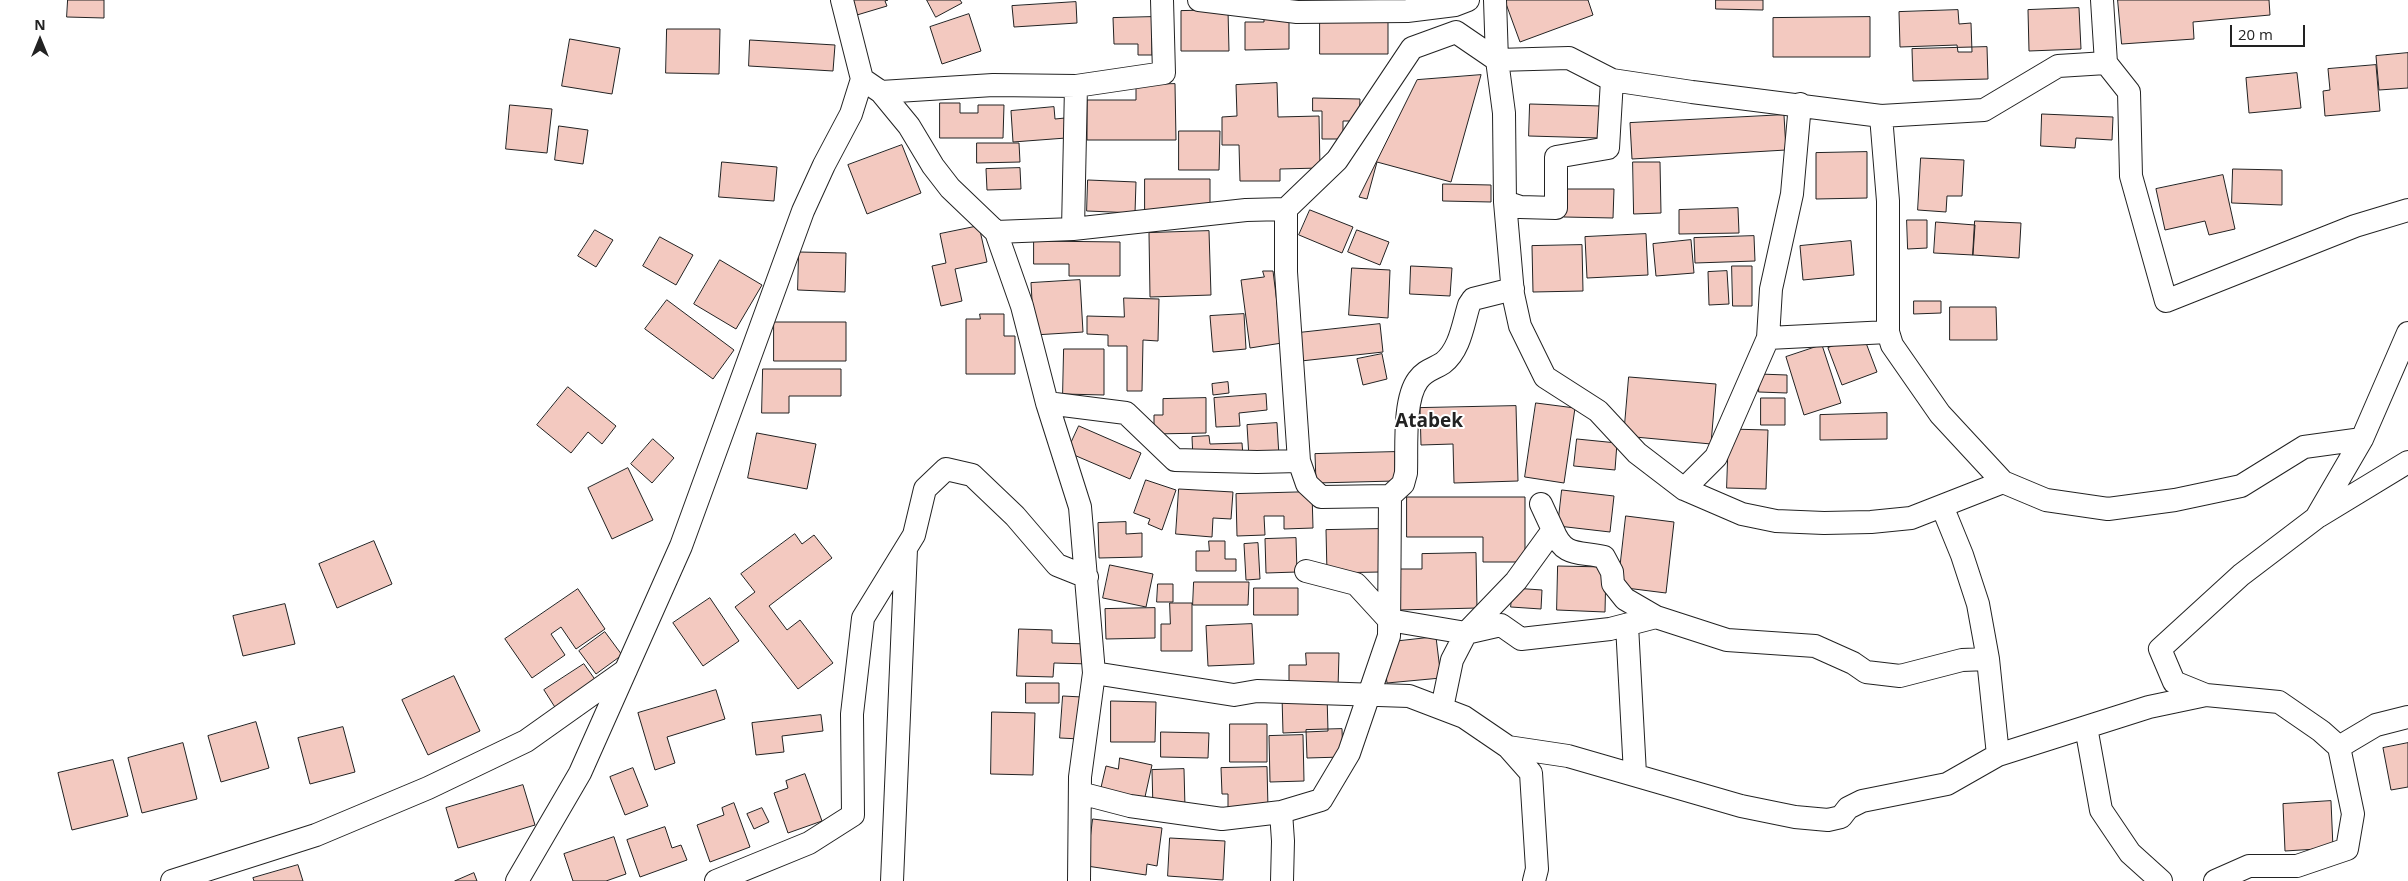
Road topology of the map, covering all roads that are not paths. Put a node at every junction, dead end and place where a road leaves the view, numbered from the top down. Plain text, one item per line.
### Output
1 (842, 0) edge
2 (1162, 0) edge
3 (1199, 0) edge
4 (1495, 0) edge
5 (2102, 0) edge
6 (1462, 3) edge
7 (1412, 48) junction
8 (1497, 60) junction
9 (2106, 63) junction
10 (862, 79) junction
11 (1612, 80) junction
12 (1076, 86) junction
13 (881, 92) junction
14 (1800, 104) junction
15 (1881, 116) junction
16 (1505, 202) junction
17 (1286, 209) junction
18 (2408, 210) edge
19 (1073, 229) junction
20 (996, 232) junction
21 (1513, 289) junction
22 (1888, 332) junction
23 (2408, 333) edge
24 (1768, 338) junction
25 (1047, 403) junction
26 (2362, 439) junction
27 (1299, 461) junction
28 (2408, 462) edge
29 (2003, 482) junction
30 (1684, 489) junction
31 (1390, 496) junction
32 (1541, 504) dead end
33 (1942, 506) junction
34 (2316, 518) junction
35 (1553, 530) junction
36 (906, 548) junction
37 (1306, 571) dead end
38 (1087, 576) junction
39 (1656, 617) junction
40 (1389, 620) junction
41 (1626, 625) junction
42 (1466, 633) junction
43 (1988, 659) junction
44 (626, 670) junction
45 (1094, 674) junction
46 (1369, 695) junction
47 (2206, 695) junction
48 (1442, 708) junction
49 (2408, 717) edge
50 (2086, 727) junction
51 (1508, 747) junction
52 (2339, 747) junction
53 (1998, 755) junction
54 (1635, 774) junction
55 (1080, 793) junction
56 (1281, 812) junction
57 (172, 881) edge
58 (518, 881) edge
59 (716, 881) edge
60 (892, 881) edge
61 (1079, 881) edge
62 (1282, 881) edge
63 (1534, 881) edge
64 (2161, 881) edge
65 (2215, 881) edge

1 - 10 street
2 - 12 street
3 - 6 street
4 - 8 street
5 - 9 street
6 - 7 street
7 - 8 street
7 - 17 street
8 - 11 street
8 - 16 street
9 - 15 street
9 - 18 street
10 - 13 street
10 - 44 street
11 - 14 street
11 - 16 street
12 - 13 street
12 - 19 street
13 - 20 street
14 - 15 street
14 - 24 street
15 - 22 street
16 - 21 street
17 - 19 street
17 - 27 street
19 - 20 street
20 - 25 street
21 - 30 street
21 - 31 street
22 - 24 street
22 - 29 street
23 - 26 street
24 - 30 street
25 - 27 street
25 - 38 street
26 - 29 street
26 - 34 street
27 - 31 street
28 - 34 street
29 - 33 street
30 - 33 street
31 - 40 street
32 - 35 street
33 - 43 street
34 - 47 street
35 - 39 street
35 - 42 street
36 - 38 street
36 - 59 street
36 - 60 street
37 - 40 street
38 - 45 street
39 - 41 street
39 - 43 street
40 - 42 street
40 - 46 street
41 - 42 street
41 - 54 street
42 - 48 street
43 - 53 street
44 - 57 street
44 - 58 street
45 - 46 street
45 - 55 street
46 - 48 street
46 - 56 street
47 - 50 street
47 - 52 street
48 - 51 street
49 - 52 street
50 - 53 street
50 - 64 street
51 - 54 street
51 - 63 street
52 - 65 street
53 - 54 street
55 - 56 street
55 - 61 street
56 - 62 street

